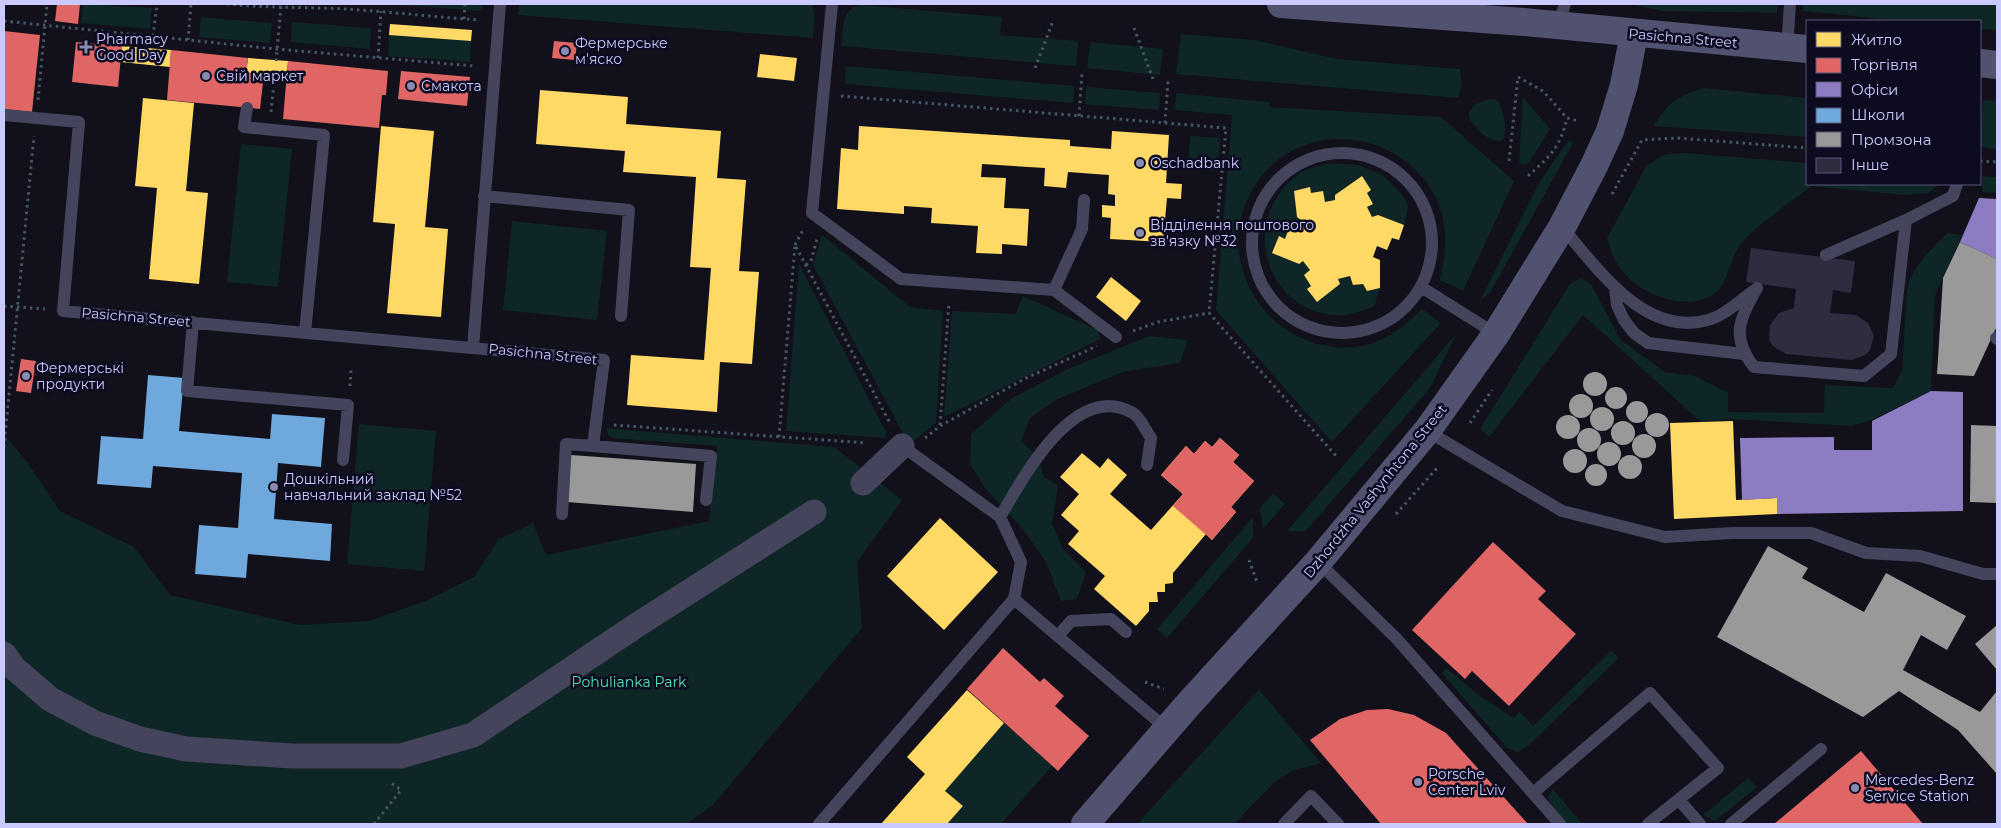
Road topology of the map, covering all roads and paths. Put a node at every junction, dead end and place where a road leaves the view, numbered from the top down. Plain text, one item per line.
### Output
1 (47, 4) edge
2 (157, 4) edge
3 (191, 4) edge
4 (227, 4) edge
5 (465, 4) edge
6 (500, 4) edge
7 (832, 4) edge
8 (1281, 4) edge
9 (1790, 4) edge
10 (281, 6) junction
11 (381, 11) junction
12 (1562, 14) edge
13 (464, 19) junction
14 (499, 21) junction
15 (1053, 21) dead end
16 (4, 22) edge
17 (45, 25) junction
18 (1134, 28) dead end
19 (1634, 34) junction
20 (153, 36) junction
21 (188, 40) junction
22 (1797, 48) edge
23 (276, 49) junction
24 (378, 58) junction
25 (276, 61) dead end
26 (1981, 64) edge
27 (1997, 65) edge
28 (474, 67) dead end
29 (1034, 68) dead end
30 (275, 72) dead end
31 (1082, 73) dead end
32 (1153, 79) dead end
33 (1168, 80) dead end
34 (824, 95) junction
35 (247, 108) dead end
36 (4, 115) edge
37 (1079, 116) junction
38 (36, 118) junction
39 (1567, 118) junction
40 (1579, 121) dead end
41 (1165, 123) junction
42 (269, 130) junction
43 (1642, 140) dead end
44 (1806, 148) edge
45 (1981, 160) edge
46 (1509, 161) dead end
47 (1997, 162) edge
48 (1528, 176) dead end
49 (1957, 185) edge
50 (484, 196) junction
51 (1084, 200) dead end
52 (821, 220) junction
53 (1906, 220) junction
54 (1562, 227) junction
55 (1826, 255) dead end
56 (806, 265) junction
57 (951, 282) junction
58 (1421, 286) junction
59 (1615, 288) junction
60 (1054, 290) junction
61 (4, 306) edge
62 (18, 307) junction
63 (63, 311) junction
64 (1209, 313) junction
65 (621, 316) dead end
66 (193, 322) junction
67 (305, 332) junction
68 (1496, 334) junction
69 (1116, 337) junction
70 (473, 348) junction
71 (1744, 354) junction
72 (595, 424) junction
73 (1427, 431) junction
74 (5, 434) edge
75 (779, 437) junction
76 (4, 446) edge
77 (593, 446) junction
78 (902, 446) junction
79 (1336, 457) dead end
80 (344, 460) dead end
81 (1147, 465) dead end
82 (863, 483) dead end
83 (706, 500) dead end
84 (814, 512) dead end
85 (562, 514) dead end
86 (1000, 517) junction
87 (1249, 560) dead end
88 (1318, 562) junction
89 (1997, 574) edge
90 (1257, 582) dead end
91 (1014, 599) junction
92 (1126, 632) dead end
93 (1058, 636) junction
94 (4, 654) edge
95 (1145, 682) dead end
96 (1164, 689) dead end
97 (1167, 730) junction
98 (1821, 749) dead end
99 (385, 779) dead end
100 (1533, 793) junction
101 (1679, 800) junction
102 (374, 824) edge
103 (819, 824) edge
104 (1085, 824) edge
105 (1284, 824) edge
106 (1338, 824) edge
107 (1560, 824) edge
108 (1648, 824) edge
109 (1700, 824) edge
110 (1730, 824) edge

1 - 17 path
2 - 20 path
3 - 21 path
4 - 10 path
5 - 13 path
6 - 14 lane, Pasichna Street
7 - 34 lane
8 - 12 main road, Pasichna Street
9 - 22 lane
10 - 11 path
10 - 23 path
11 - 13 path
11 - 24 path
12 - 19 main road, Pasichna Street
13 - 14 path
14 - 50 lane, Pasichna Street
15 - 29 path
16 - 17 path
17 - 20 path
17 - 38 path
18 - 32 path
19 - 22 main road, Pasichna Street
19 - 54 main road, Dzhordzha Vashynhtona Street
20 - 21 path
21 - 23 path
23 - 24 path
23 - 25 path
24 - 28 path
26 - 27 main road
30 - 42 path
31 - 37 path
33 - 41 path
34 - 37 path
34 - 52 lane
35 - 42 lane
36 - 38 lane, Pasichna Street
37 - 41 path
38 - 62 path
38 - 63 lane, Pasichna Street
39 - 40 path
39 - 46 path
39 - 48 path
41 - 64 path
42 - 67 lane
43 - 44 path
45 - 47 path
49 - 53 lane
50 - 65 lane
50 - 70 lane, Pasichna Street
51 - 60 lane
52 - 56 path
52 - 57 lane
53 - 55 lane
53 - 71 lane
54 - 59 lane
54 - 68 main road, Dzhordzha Vashynhtona Street
56 - 75 path
56 - 78 path
57 - 60 lane
57 - 69 path
58 - 58 lane
58 - 68 lane
59 - 71 lane
59 - 71 lane
60 - 69 lane
61 - 62 path
62 - 63 path
62 - 74 path
63 - 66 lane, Pasichna Street
64 - 69 path
64 - 79 path
66 - 67 lane, Pasichna Street
66 - 80 lane
67 - 70 lane, Pasichna Street
68 - 73 main road, Dzhordzha Vashynhtona Street
70 - 72 lane, Pasichna Street
72 - 75 path
72 - 77 lane, Pasichna Street
73 - 88 main road, Dzhordzha Vashynhtona Street
73 - 89 lane
74 - 76 path
75 - 78 path
77 - 83 lane
77 - 85 lane
78 - 82 street
78 - 86 lane
81 - 86 lane
84 - 94 street
86 - 91 lane
87 - 90 path
88 - 97 main road, Dzhordzha Vashynhtona Street
88 - 100 lane
91 - 93 lane
91 - 103 lane
92 - 93 lane
93 - 97 lane
95 - 96 path
97 - 104 main road, Dzhordzha Vashynhtona Street
98 - 110 lane
99 - 102 path
100 - 101 lane
100 - 107 lane
101 - 108 lane
101 - 109 lane
105 - 106 lane

